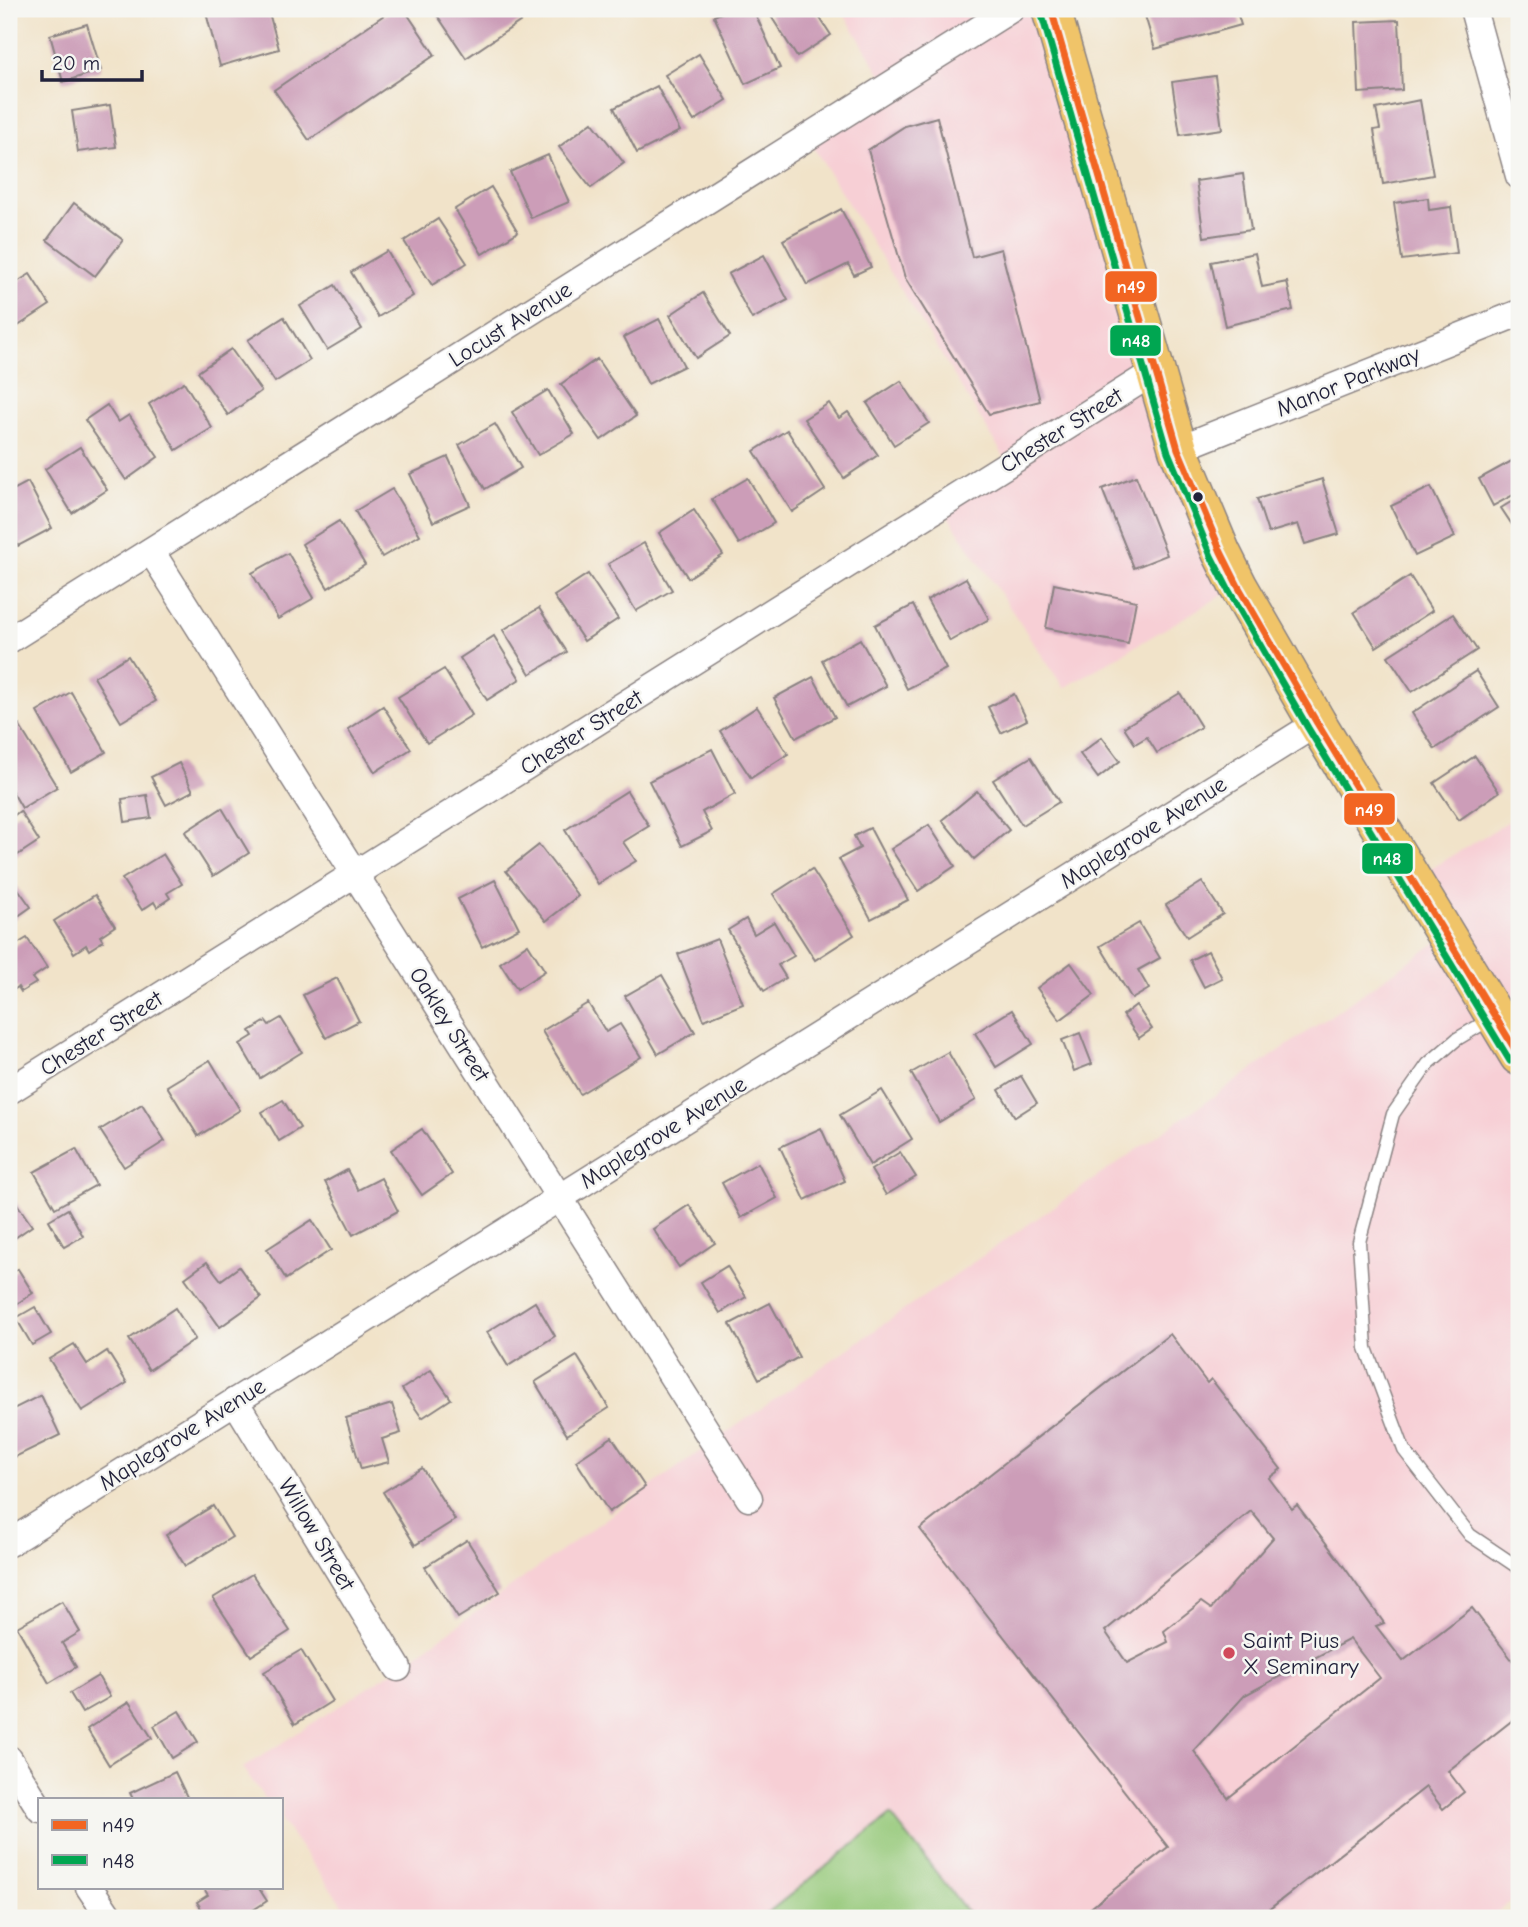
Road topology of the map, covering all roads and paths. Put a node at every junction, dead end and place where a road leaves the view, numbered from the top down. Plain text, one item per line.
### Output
1 (1011, 9) edge
2 (1051, 9) edge
3 (1473, 9) edge
4 (1519, 176) edge
5 (1519, 313) edge
6 (1154, 372) junction
7 (1178, 449) junction
8 (151, 551) junction
9 (9, 640) edge
10 (1317, 723) junction
11 (355, 874) junction
12 (1511, 1038) edge
13 (9, 1091) edge
14 (559, 1197) junction
15 (235, 1401) junction
16 (749, 1498) dead end
17 (9, 1543) edge
18 (1519, 1568) edge
19 (398, 1668) dead end
20 (9, 1759) edge
21 (38, 1806) edge
22 (90, 1888) edge
23 (110, 1918) edge

1 - 8 street, Locust Avenue
2 - 6 main road
3 - 4 street
5 - 7 street, Manor Parkway
6 - 7 main road
6 - 11 street, Chester Street
7 - 10 main road
8 - 9 street, Locust Avenue
8 - 11 street, Oakley Street
10 - 12 main road
10 - 14 street, Maplegrove Avenue
11 - 13 street, Chester Street
11 - 14 street, Oakley Street
12 - 18 lane
14 - 15 street, Maplegrove Avenue
14 - 16 street, Oakley Street
15 - 17 street, Maplegrove Avenue
15 - 19 street, Willow Street
20 - 21 street
22 - 23 street

